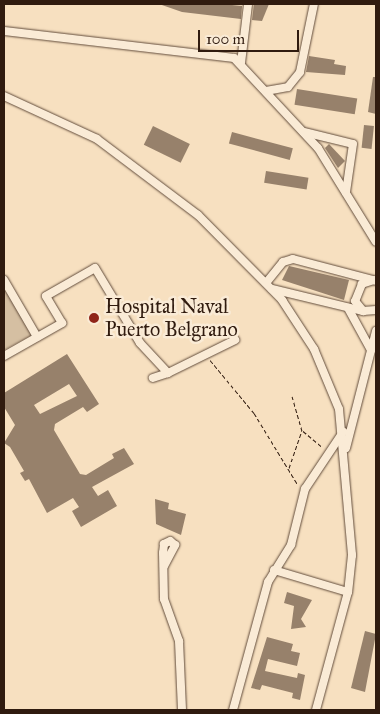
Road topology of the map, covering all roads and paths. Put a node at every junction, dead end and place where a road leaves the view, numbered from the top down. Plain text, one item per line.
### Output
1 (248, 4) edge
2 (314, 4) edge
3 (4, 31) edge
4 (240, 63) junction
5 (266, 91) junction
6 (4, 96) edge
7 (304, 132) junction
8 (346, 192) junction
9 (376, 242) edge
10 (4, 280) edge
11 (376, 281) edge
12 (269, 286) junction
13 (347, 307) junction
14 (376, 310) edge
15 (363, 311) junction
16 (376, 331) edge
17 (37, 337) junction
18 (236, 340) dead end
19 (371, 351) junction
20 (204, 354) junction
21 (4, 356) edge
22 (168, 373) junction
23 (153, 378) dead end
24 (292, 396) dead end
25 (302, 431) junction
26 (343, 432) junction
27 (329, 452) junction
28 (345, 453) junction
29 (289, 469) junction
30 (303, 494) junction
31 (164, 566) dead end
32 (274, 570) junction
33 (348, 592) junction
34 (182, 710) edge
35 (233, 710) edge
36 (316, 710) edge

1 - 4 street
2 - 5 street
3 - 4 street
4 - 5 street
5 - 7 street
6 - 12 street
7 - 8 street
7 - 8 street
8 - 9 street
10 - 17 street
11 - 12 street
11 - 15 street
12 - 13 street
12 - 26 street
13 - 15 street
13 - 19 street
14 - 15 street
16 - 19 street
17 - 21 street
17 - 22 street
18 - 20 street
19 - 28 street
20 - 22 street
20 - 29 path
22 - 23 street
24 - 25 path
25 - 27 path
25 - 29 path
26 - 27 street
26 - 28 street
27 - 30 street
28 - 33 street
29 - 30 path
30 - 32 street
31 - 34 street
32 - 33 street
32 - 35 street
33 - 36 street

